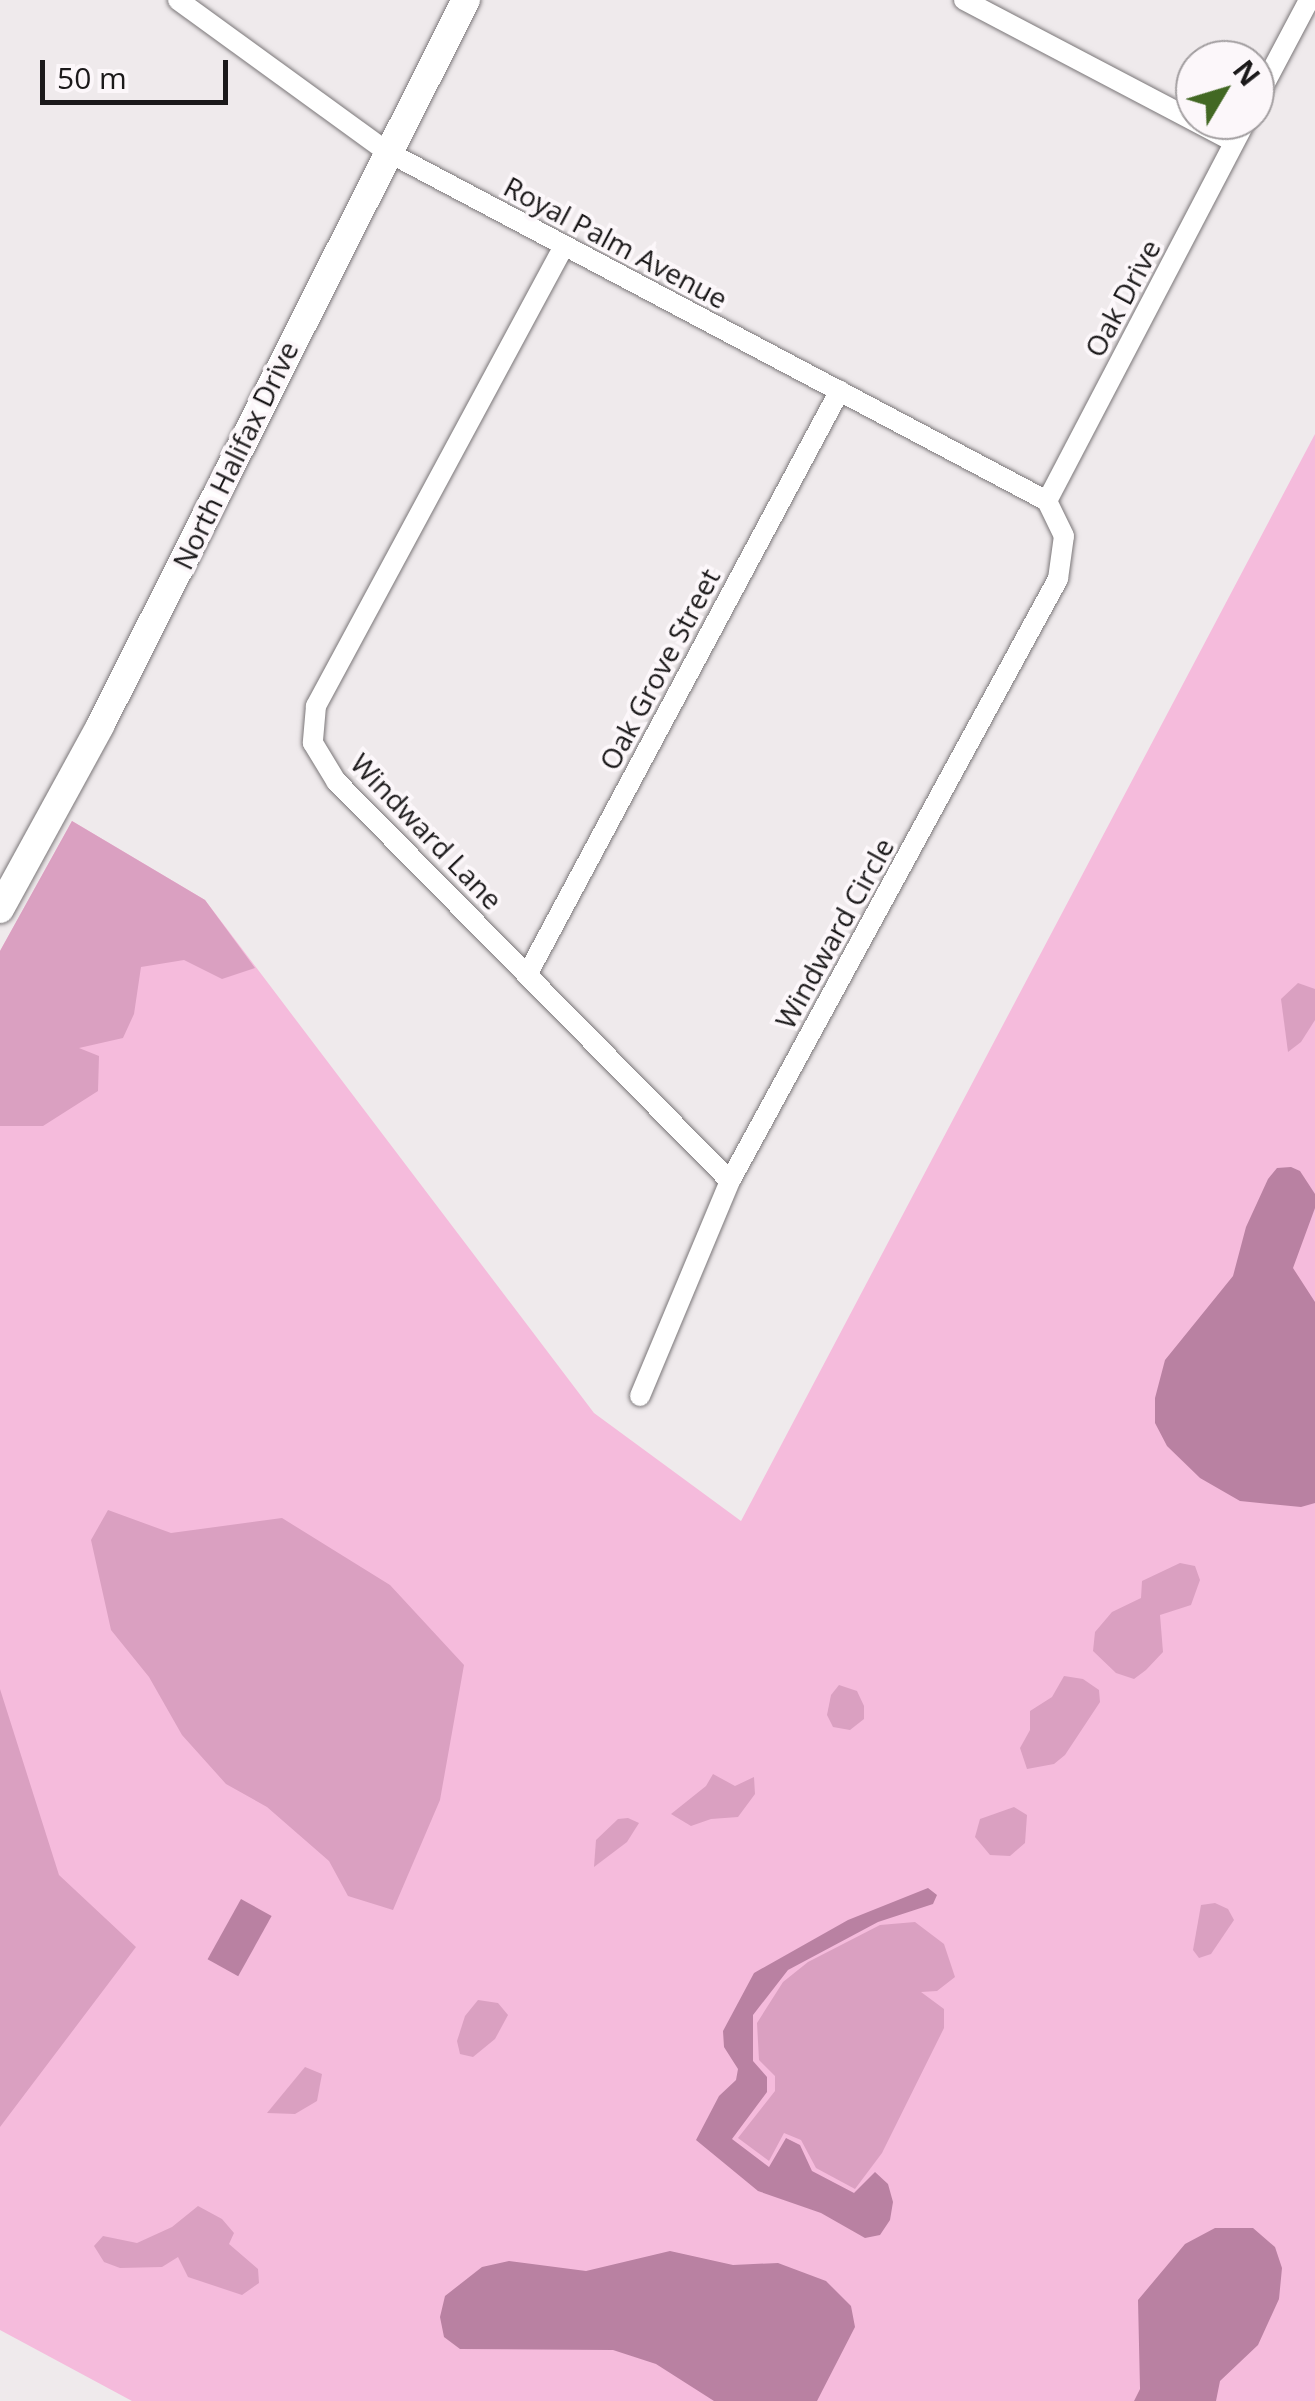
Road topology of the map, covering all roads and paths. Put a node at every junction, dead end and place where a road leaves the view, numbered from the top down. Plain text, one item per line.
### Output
1 (178, 0) edge
2 (466, 0) edge
3 (964, 0) edge
4 (1309, 0) edge
5 (1275, 64) edge
6 (1234, 142) joint
7 (386, 152) junction
8 (564, 246) junction
9 (840, 390) junction
10 (1047, 500) junction
11 (0, 909) edge
12 (527, 975) junction
13 (730, 1181) junction
14 (640, 1396) dead end

1 - 7 street, Royal Palm Avenue
2 - 7 street, North Halifax Drive
3 - 6 street
4 - 5 street
6 - 10 street, Oak Drive
7 - 8 street, Royal Palm Avenue
7 - 11 street, North Halifax Drive
8 - 9 street, Royal Palm Avenue
8 - 12 street, Windward Lane
9 - 10 street, Royal Palm Avenue
9 - 12 street, Oak Grove Street
10 - 13 street, Windward Circle
12 - 13 street, Windward Lane
13 - 14 street, Windward Circle

